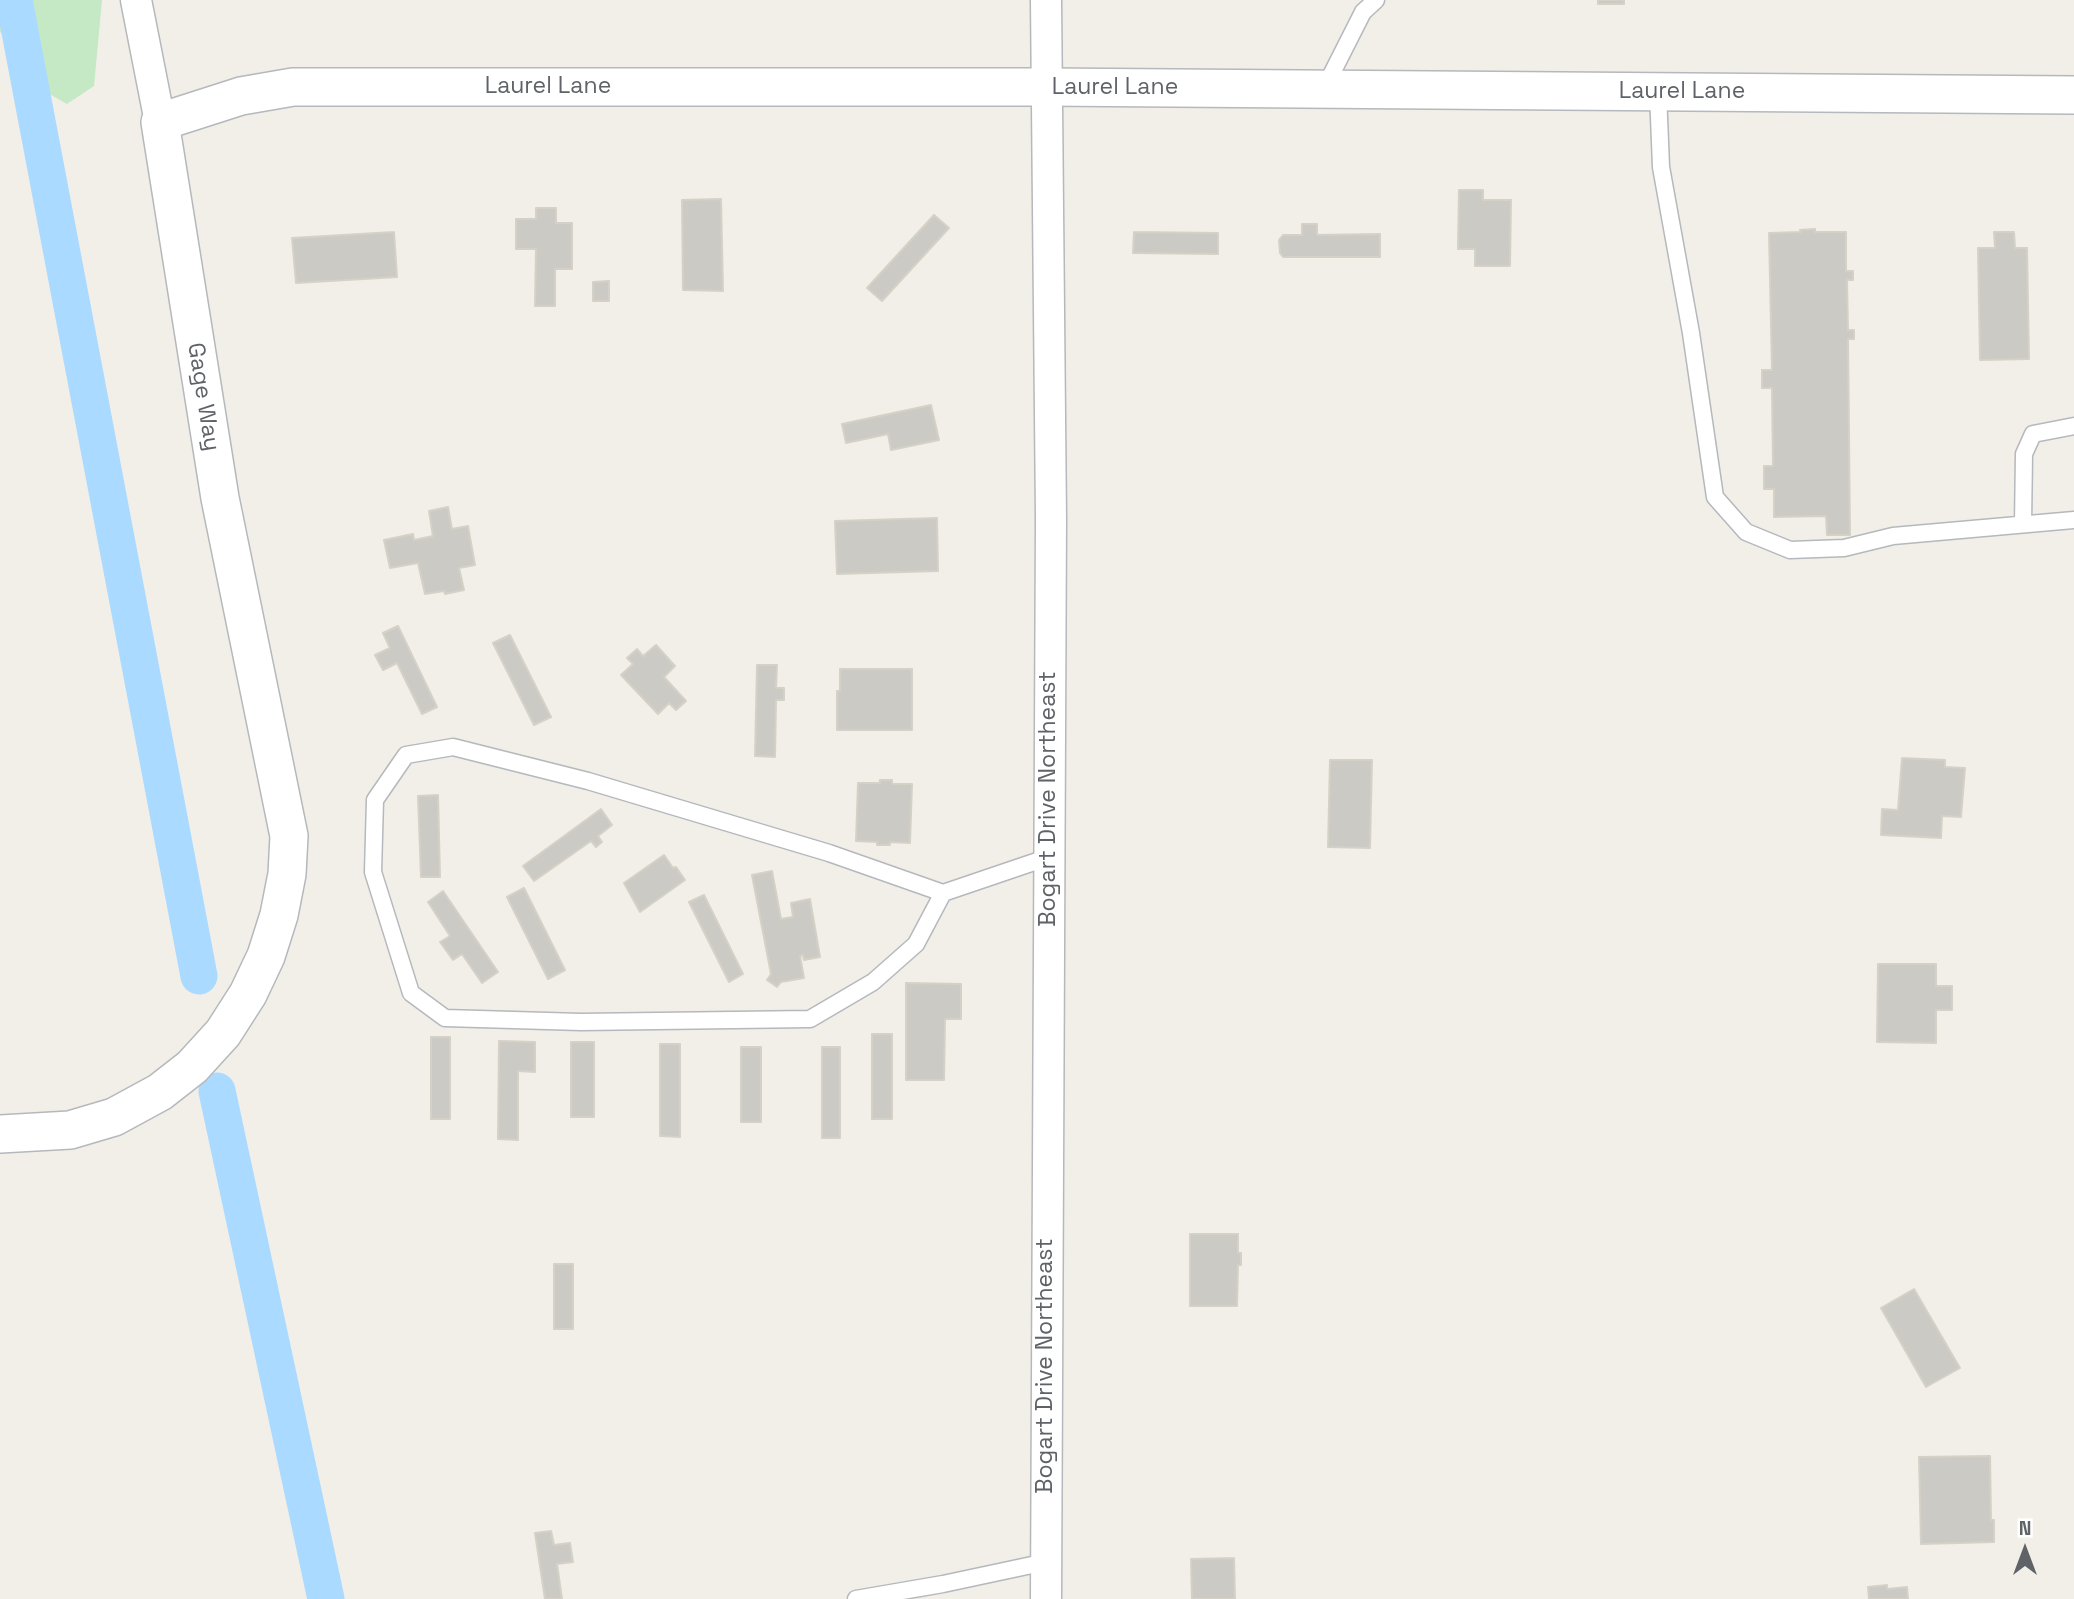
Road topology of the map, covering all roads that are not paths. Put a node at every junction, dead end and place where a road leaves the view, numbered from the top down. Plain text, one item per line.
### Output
1 (136, 0) edge
2 (1046, 0) edge
3 (1376, 0) edge
4 (1045, 87) junction
5 (1324, 89) junction
6 (1658, 92) junction
7 (2074, 95) edge
8 (160, 122) junction
9 (2074, 426) edge
10 (2074, 520) edge
11 (2022, 524) junction
12 (1049, 857) junction
13 (943, 893) junction
14 (0, 1134) edge
15 (1045, 1562) junction
16 (856, 1599) edge
17 (1045, 1599) edge

1 - 8 street, Gage Way
2 - 4 street, Bogart Drive Northeast
3 - 5 lane
4 - 5 street, Laurel Lane
4 - 8 street, Laurel Lane
4 - 12 street, Bogart Drive Northeast
5 - 6 street, Laurel Lane
6 - 7 street, Laurel Lane
6 - 11 lane
8 - 14 street, Gage Way
9 - 11 lane
10 - 11 lane
12 - 13 lane
12 - 15 street, Bogart Drive Northeast
13 - 13 lane
15 - 16 lane
15 - 17 street, Bogart Drive Northeast

